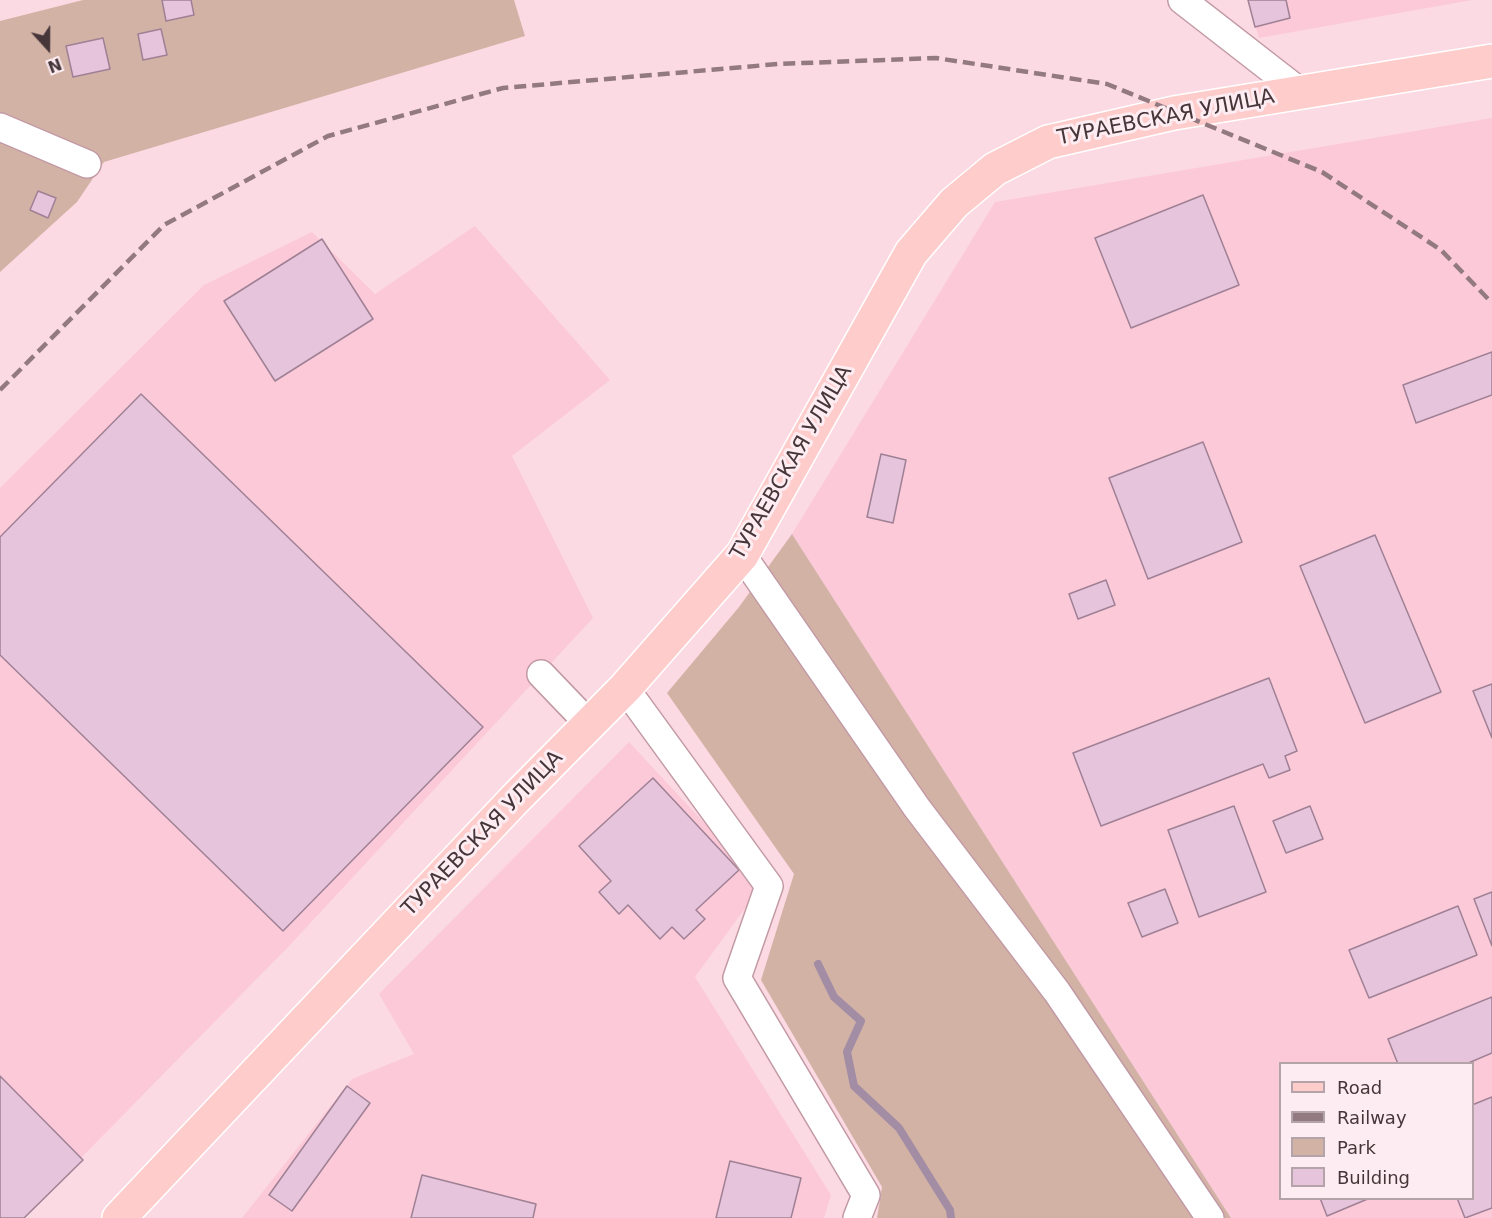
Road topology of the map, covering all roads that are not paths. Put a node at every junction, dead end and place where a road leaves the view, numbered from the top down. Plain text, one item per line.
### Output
1 (1182, 0) edge
2 (1492, 61) edge
3 (1299, 91) junction
4 (0, 127) edge
5 (87, 164) dead end
6 (742, 555) junction
7 (541, 674) dead end
8 (625, 687) junction
9 (589, 724) junction
10 (118, 1218) edge
11 (857, 1218) edge
12 (1210, 1218) edge

1 - 3 street
2 - 3 main road, ТУРАЕВСКАЯ УЛИЦА
3 - 6 main road, ТУРАЕВСКАЯ УЛИЦА
4 - 5 street
6 - 8 main road, ТУРАЕВСКАЯ УЛИЦА
6 - 12 street
7 - 9 street
8 - 9 main road, ТУРАЕВСКАЯ УЛИЦА
8 - 11 street
9 - 10 main road, ТУРАЕВСКАЯ УЛИЦА

